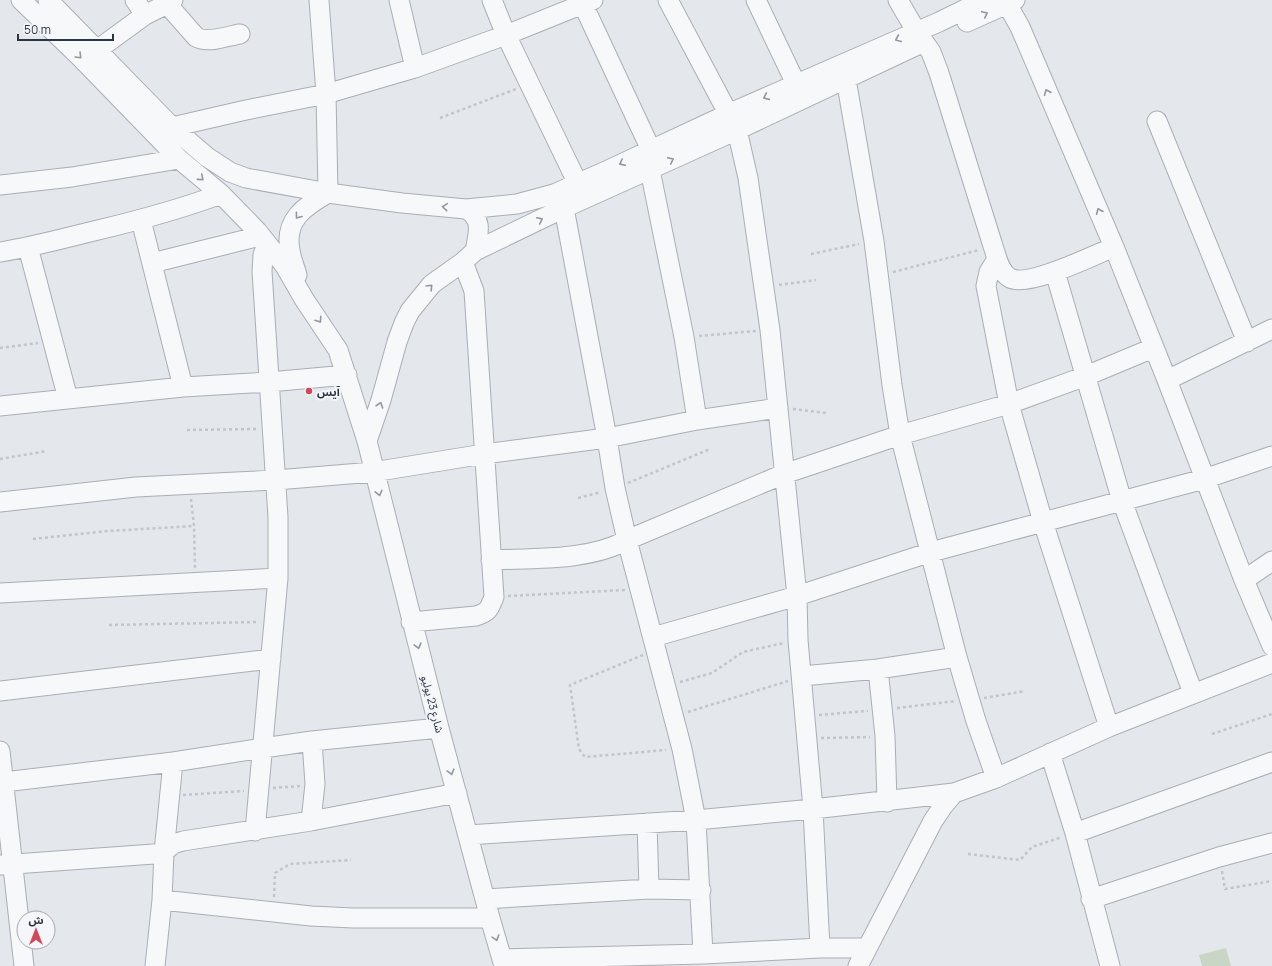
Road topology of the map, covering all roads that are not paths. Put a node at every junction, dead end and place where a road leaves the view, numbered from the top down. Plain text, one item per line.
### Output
1 (21, 0) edge
2 (48, 0) edge
3 (319, 0) edge
4 (399, 0) edge
5 (492, 0) edge
6 (668, 0) edge
7 (756, 0) edge
8 (898, 0) edge
9 (586, 1) edge
10 (170, 2) edge
11 (1011, 2) edge
12 (972, 3) edge
13 (140, 7) edge
14 (240, 34) dead end
15 (506, 35) junction
16 (920, 37) junction
17 (97, 50) junction
18 (415, 68) junction
19 (846, 79) junction
20 (796, 84) junction
21 (326, 94) junction
22 (1157, 120) dead end
23 (733, 122) junction
24 (172, 127) junction
25 (651, 150) junction
26 (179, 159) junction
27 (650, 170) junction
28 (578, 184) junction
29 (0, 185) edge
30 (328, 193) junction
31 (221, 194) junction
32 (564, 208) junction
33 (466, 209) junction
34 (140, 220) junction
35 (264, 240) junction
36 (28, 247) junction
37 (1114, 247) junction
38 (0, 252) edge
39 (995, 253) junction
40 (469, 256) junction
41 (152, 263) junction
42 (1055, 272) junction
43 (304, 299) junction
44 (1272, 329) edge
45 (1247, 342) junction
46 (1154, 348) junction
47 (347, 375) junction
48 (1086, 376) junction
49 (1167, 380) junction
50 (269, 382) junction
51 (183, 388) junction
52 (68, 399) junction
53 (1009, 404) junction
54 (0, 406) edge
55 (778, 408) junction
56 (698, 420) junction
57 (900, 435) junction
58 (607, 438) junction
59 (366, 441) junction
60 (484, 454) junction
61 (1272, 456) edge
62 (373, 472) junction
63 (784, 474) junction
64 (1204, 479) junction
65 (276, 480) junction
66 (1122, 501) junction
67 (0, 502) edge
68 (1043, 522) junction
69 (627, 540) junction
70 (931, 552) junction
71 (491, 560) junction
72 (1272, 561) edge
73 (278, 578) junction
74 (1244, 580) junction
75 (0, 593) edge
76 (797, 596) junction
77 (411, 622) junction
78 (654, 643) junction
79 (1272, 646) edge
80 (957, 657) junction
81 (271, 659) junction
82 (1272, 663) edge
83 (878, 668) junction
84 (802, 676) junction
85 (0, 691) edge
86 (1193, 693) junction
87 (1108, 727) junction
88 (439, 728) junction
89 (312, 741) junction
90 (263, 748) junction
91 (0, 751) edge
92 (1050, 753) junction
93 (173, 762) junction
94 (1272, 762) edge
95 (996, 778) junction
96 (4, 782) junction
97 (954, 793) junction
98 (457, 794) junction
99 (887, 802) junction
100 (813, 810) junction
101 (696, 820) junction
102 (311, 821) junction
103 (647, 823) junction
104 (254, 831) junction
105 (1075, 833) junction
106 (468, 835) junction
107 (1272, 843) edge
108 (164, 852) junction
109 (7, 864) edge
110 (649, 889) junction
111 (701, 890) junction
112 (485, 899) junction
113 (1091, 899) junction
114 (162, 900) junction
115 (490, 918) junction
116 (820, 948) junction
117 (867, 948) junction
118 (703, 954) junction
119 (503, 963) edge
120 (24, 966) edge
121 (155, 966) edge
122 (858, 966) edge
123 (1110, 966) edge

1 -> 26 street
2 - 17 street
3 - 21 street
4 - 18 street
5 - 15 street
6 - 23 street
7 - 20 street
8 - 16 street
9 - 15 street
9 - 25 street
10 - 13 street
10 - 14 street
16 -> 11 street
37 -> 11 street
12 - 16 street
13 - 17 street
15 - 18 street
15 - 28 street
16 - 19 street
16 -> 20 street
16 - 39 street
17 - 24 street
18 - 21 street
19 - 23 street
19 - 57 street
20 -> 23 street
21 - 24 street
21 - 30 street
22 - 45 street
23 - 25 street
27 -> 23 street
23 - 55 street
24 - 30 street
25 -> 28 street
26 - 29 street
26 -> 31 street
27 - 32 street
27 - 56 street
28 - 33 street
33 -> 30 street
30 -> 43 street
31 - 34 street
31 - 35 street
40 -> 32 street
32 - 58 street
33 - 40 street
34 - 36 street
34 - 41 street
35 - 41 street
35 - 43 street
35 - 50 street
36 - 38 street
36 - 52 street
37 - 42 street
37 - 46 street
39 - 42 street
39 - 53 street
59 -> 40 street
40 - 60 street
41 - 51 street
42 - 48 street
43 -> 47 street, شارع 23 يوليو
44 - 45 street
45 - 49 street
46 - 48 street
46 - 49 street
47 - 50 street
47 - 59 street, شارع 23 يوليو
48 - 53 street
48 - 66 street
49 - 64 street
50 - 51 street
50 - 65 street
51 - 52 street
52 - 54 street
53 - 57 street
53 - 68 street
55 - 56 street
55 - 63 street
56 - 58 street
57 - 63 street
57 - 70 street
58 - 60 street
58 - 69 street
59 - 62 street, شارع 23 يوليو
60 - 62 street
60 - 71 street
61 - 64 street
62 - 65 street
62 -> 77 street, شارع 23 يوليو
63 - 69 street
63 - 76 street
64 - 66 street
64 - 74 street
65 - 67 street
65 - 73 street
66 - 68 street
66 - 86 street
68 - 70 street
68 - 87 street
69 - 71 street
69 - 78 street
70 - 76 street
70 - 80 street
71 - 77 street
72 - 74 street
73 - 75 street
73 - 81 street
74 - 79 street
76 - 78 street
76 - 84 street
77 -> 88 street, شارع 23 يوليو
78 - 101 street
80 - 83 street
80 - 95 street
81 - 85 street
81 - 90 street
82 - 86 street
83 - 84 street
83 - 99 street
84 - 100 street
86 - 87 street
87 - 92 street
88 - 89 street
88 -> 98 street, شارع 23 يوليو
89 - 90 street
89 - 102 street
90 - 93 street
90 - 104 street
91 - 96 street
92 - 95 street
92 - 105 street
93 - 96 street
93 - 108 street
94 - 105 street
95 - 97 street
96 - 109 street
97 - 99 street
97 - 117 street
98 - 102 street
98 - 106 street, شارع 23 يوليو
99 - 100 street
100 - 101 street
100 - 116 street
101 - 103 street
101 - 111 street
102 - 104 street
103 - 106 street
103 - 110 street
104 - 108 street
105 - 113 street
106 - 112 street, شارع 23 يوليو
107 - 113 street
108 - 109 street
108 - 114 street
109 - 120 street
110 - 111 street
110 - 112 street
111 - 118 street
112 - 115 street, شارع 23 يوليو
113 - 123 street
114 - 115 street
114 - 121 street
115 -> 119 street, شارع 23 يوليو
116 - 117 street
116 - 118 street
117 - 122 street
118 - 119 street

